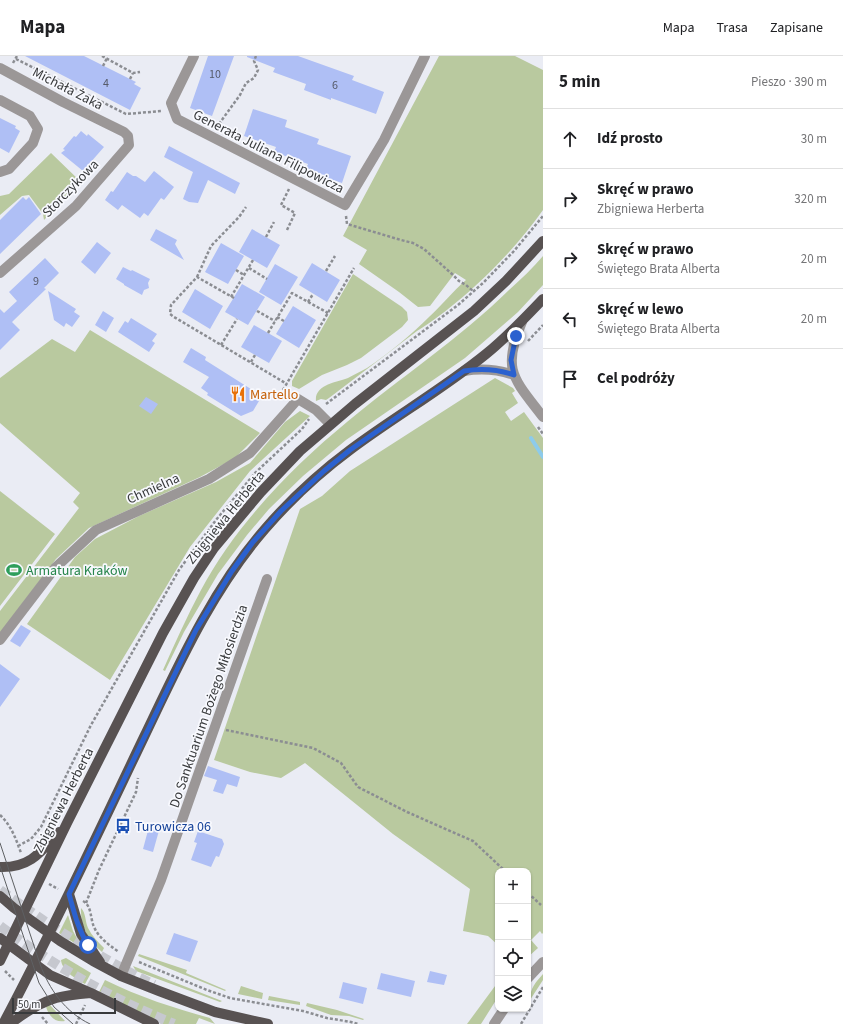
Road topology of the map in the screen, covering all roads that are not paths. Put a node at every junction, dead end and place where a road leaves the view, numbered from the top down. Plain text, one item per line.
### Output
1 (194, 56) edge
2 (425, 56) edge
3 (0, 68) edge
4 (0, 100) edge
5 (124, 132) joint
6 (0, 172) edge
7 (543, 241) edge
8 (0, 273) edge
9 (543, 299) edge
10 (522, 322) junction
11 (464, 371) junction
12 (514, 375) junction
13 (543, 417) edge
14 (330, 424) junction
15 (267, 579) dead end
16 (0, 640) edge
17 (67, 823) junction
18 (0, 867) edge
19 (69, 894) junction
20 (0, 896) edge
21 (22, 914) junction
22 (49, 933) junction
23 (4, 942) edge
24 (543, 962) edge
25 (34, 964) junction
26 (2, 966) edge
27 (104, 967) junction
28 (121, 976) junction
29 (530, 976) edge
30 (90, 992) junction
31 (502, 1012) edge
32 (3, 1024) edge
33 (10, 1024) edge
34 (154, 1024) edge
35 (268, 1024) edge
36 (494, 1024) edge

1 - 2 street, Generała Juliana Filipowicza
3 - 5 street, Michała Żaka
4 - 6 street
5 - 8 street, Storczykowa
7 - 14 main road, Zbigniewa Herberta
9 - 10 main road
10 - 11 main road
10 - 12 street
11 - 12 street
11 - 19 main road
12 - 13 street
14 - 16 street, Chmielna
14 - 17 main road, Zbigniewa Herberta
15 - 28 street, Do Sanktuarium Bożego Miłosierdzia
17 - 18 main road
17 - 21 main road, Zbigniewa Herberta
19 - 22 main road
19 - 27 main road
20 - 21 main road
21 - 22 main road
21 - 23 main road, Zbigniewa Herberta
22 - 25 main road
22 - 27 main road
23 - 25 main road
23 - 26 main road, Zbigniewa Herberta
24 - 29 street
25 - 30 main road
25 - 32 main road
27 - 28 main road
28 - 35 main road
30 - 33 main road
30 - 34 main road
31 - 36 street

